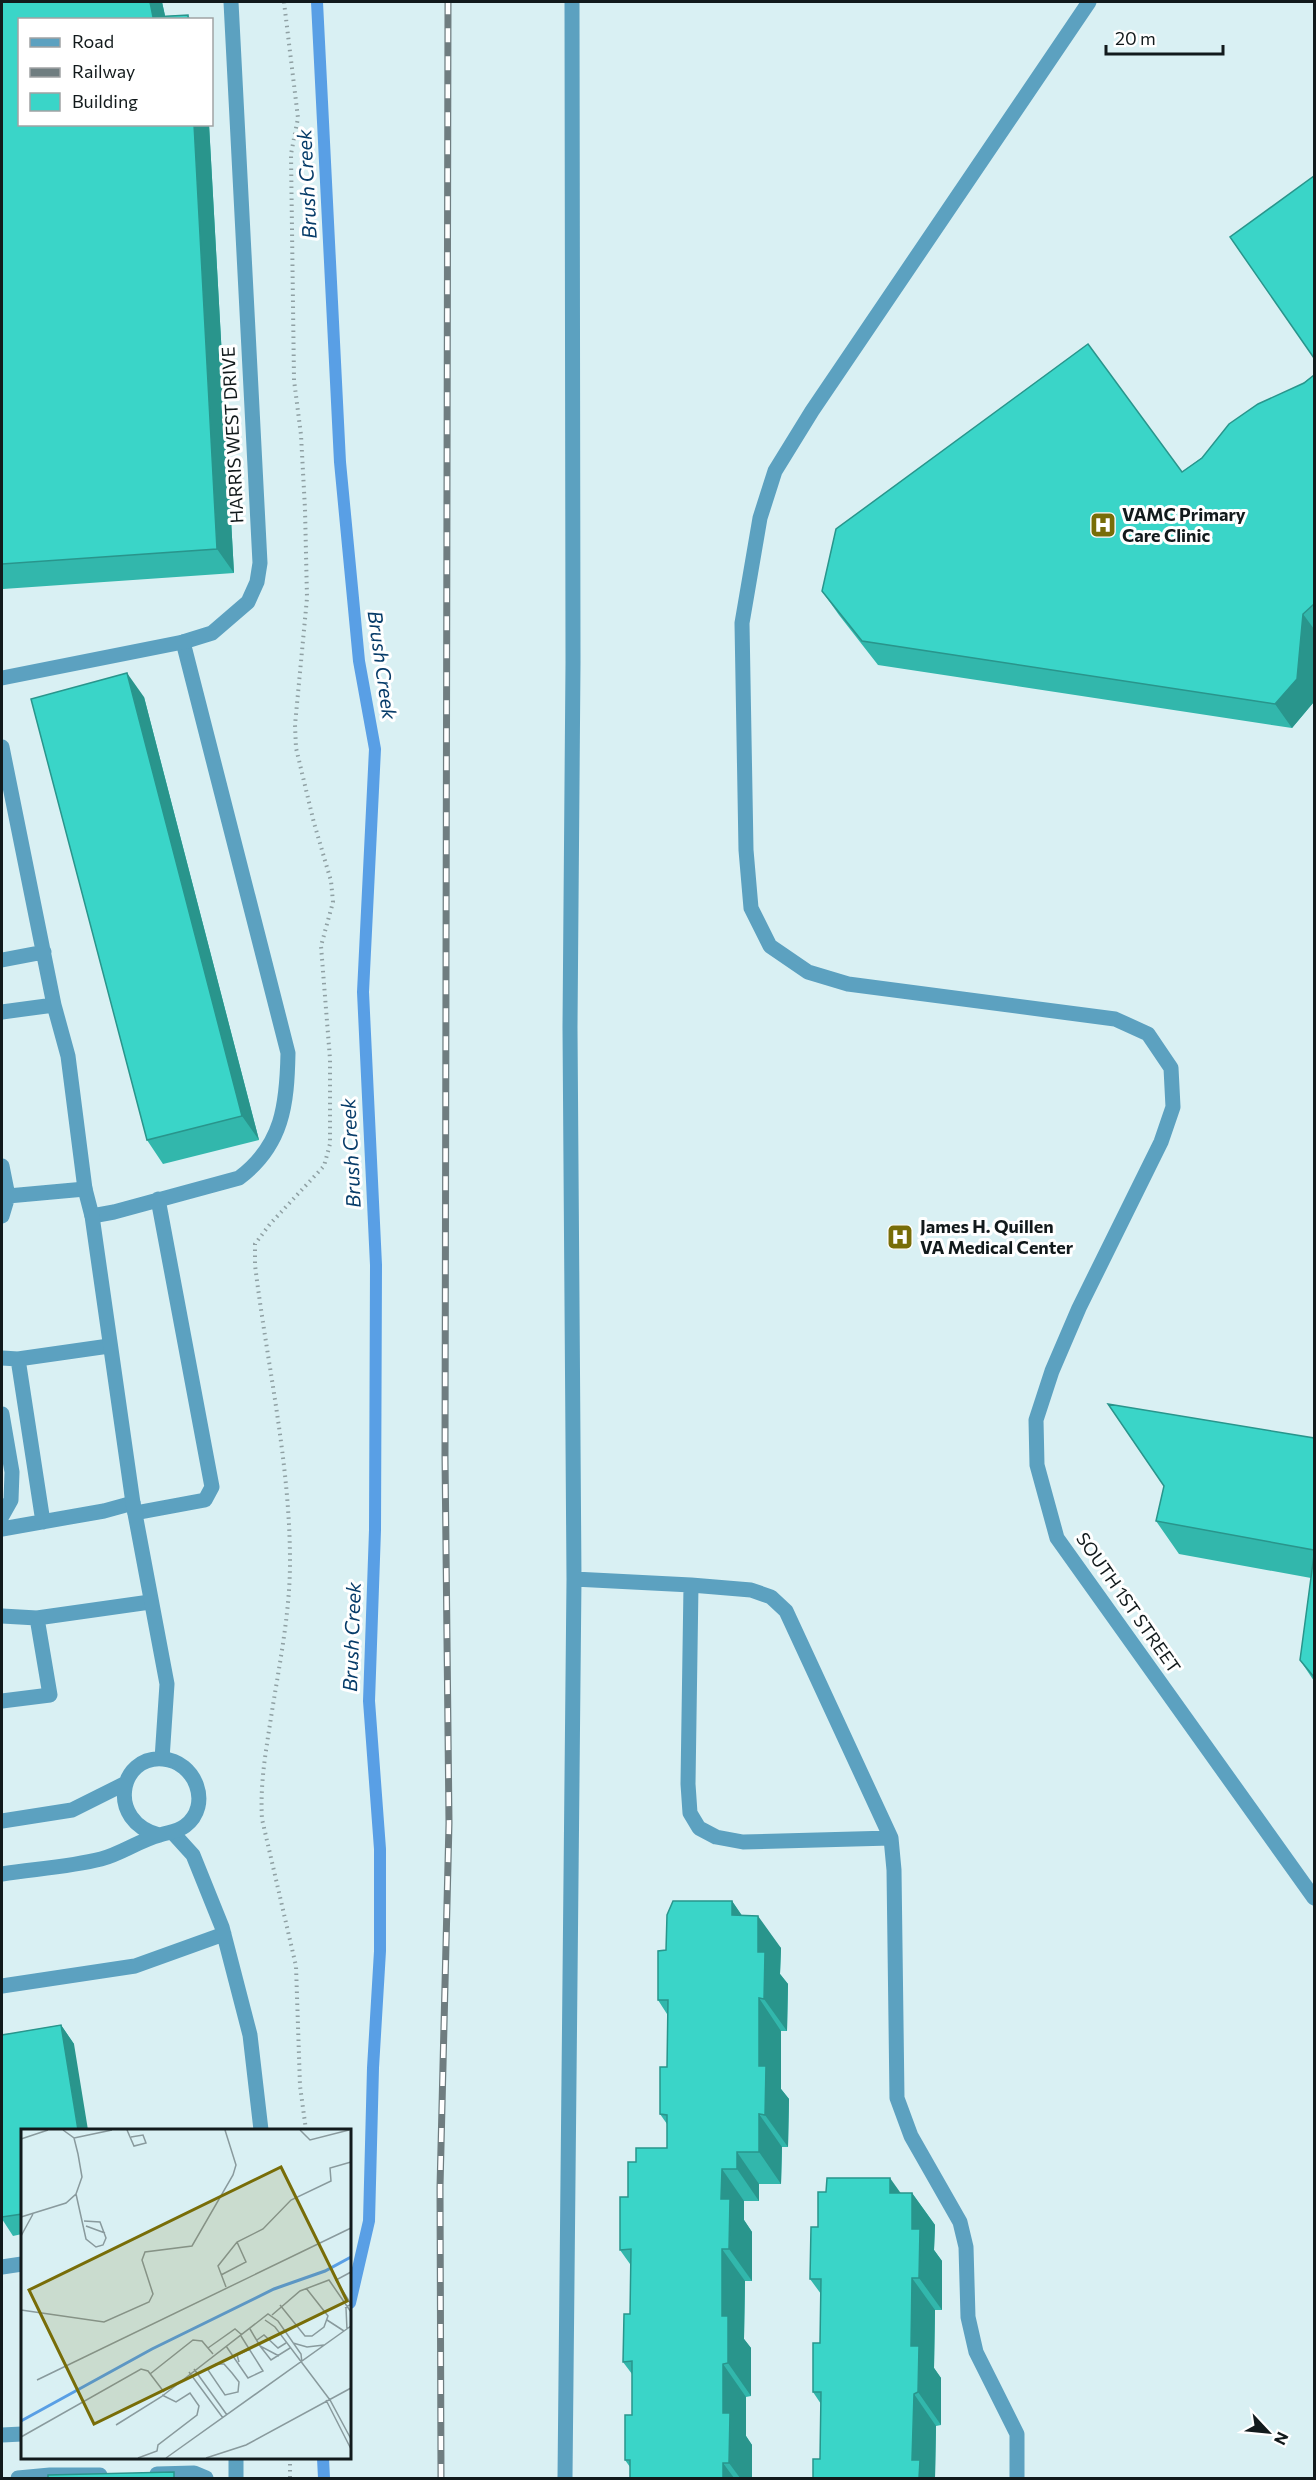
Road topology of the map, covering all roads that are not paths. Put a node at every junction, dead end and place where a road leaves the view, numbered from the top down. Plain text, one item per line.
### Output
1 (231, 2) edge
2 (572, 2) edge
3 (1089, 2) edge
4 (183, 642) junction
5 (2, 678) edge
6 (2, 747) edge
7 (44, 952) junction
8 (2, 960) edge
9 (54, 1005) junction
10 (2, 1012) edge
11 (2, 1166) edge
12 (85, 1189) junction
13 (8, 1197) junction
14 (158, 1199) junction
15 (2, 1216) edge
16 (92, 1216) junction
17 (109, 1346) junction
18 (2, 1358) edge
19 (18, 1359) junction
20 (2, 1414) edge
21 (134, 1508) junction
22 (2, 1515) edge
23 (43, 1522) junction
24 (2, 1529) edge
25 (574, 1579) junction
26 (691, 1585) junction
27 (150, 1602) junction
28 (2, 1616) edge
29 (37, 1618) junction
30 (2, 1701) edge
31 (162, 1759) junction
32 (126, 1783) junction
33 (2, 1821) edge
34 (166, 1834) junction
35 (891, 1838) junction
36 (2, 1874) edge
37 (1314, 1898) edge
38 (224, 1934) junction
39 (2, 1986) edge
40 (261, 2129) edge
41 (21, 2264) edge
42 (2, 2267) edge
43 (21, 2434) edge
44 (2, 2435) edge
45 (236, 2459) edge
46 (116, 2475) edge
47 (138, 2475) edge
48 (18, 2478) edge
49 (206, 2478) edge
50 (236, 2478) edge
51 (565, 2478) edge
52 (1017, 2478) edge

1 - 4 street, HARRIS WEST DRIVE
2 - 25 street
3 - 37 street, SOUTH 1ST STREET
4 - 5 street, HARRIS WEST DRIVE
4 - 14 street
6 - 7 street
7 - 8 street
7 - 9 street
9 - 10 street
9 - 12 street
11 - 13 street
12 - 13 street
12 - 16 street
13 - 15 street
14 - 16 street
14 - 21 street
16 - 17 street
17 - 19 street
17 - 21 street
18 - 19 street
19 - 23 street
20 - 22 street
21 - 23 street
21 - 27 street
23 - 24 street
25 - 26 street
25 - 51 street
26 - 35 street
26 - 35 street
27 - 29 street
27 - 31 street
28 - 29 street
29 - 30 street
31 - 32 street
31 - 34 street
32 - 33 street
32 - 34 street
34 - 36 street
34 - 38 street
35 - 52 street
38 - 39 street
38 - 40 street
41 - 42 street
43 - 44 street
45 - 50 street
46 - 48 street
47 - 49 street

